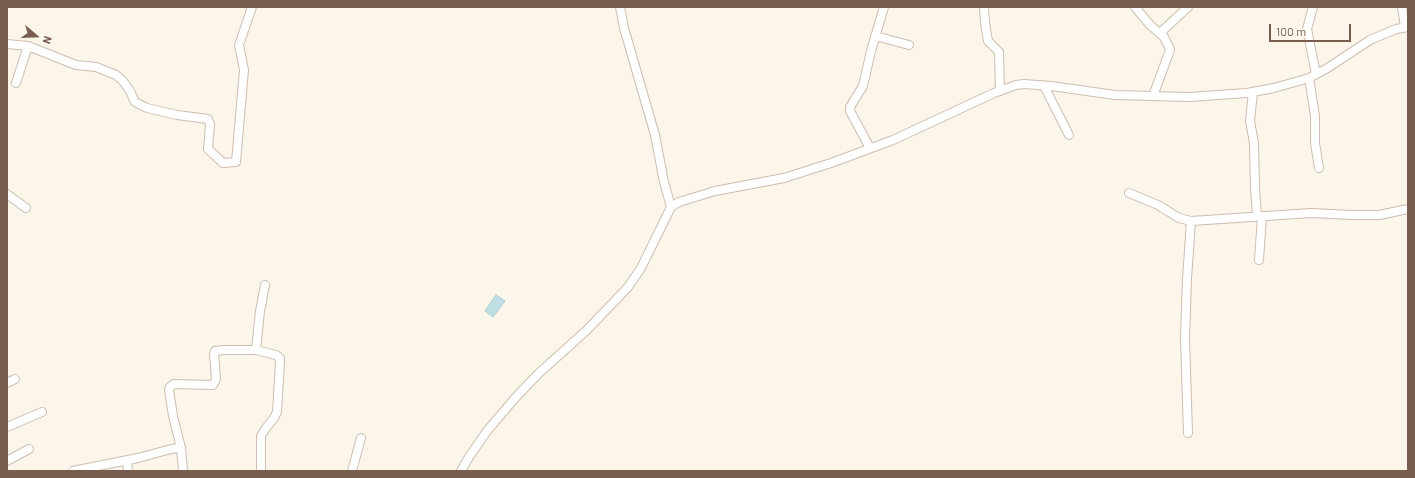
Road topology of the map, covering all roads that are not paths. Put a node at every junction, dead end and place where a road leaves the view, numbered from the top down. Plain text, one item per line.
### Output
1 (252, 7) edge
2 (620, 7) edge
3 (884, 7) edge
4 (984, 7) edge
5 (1135, 7) edge
6 (1188, 7) edge
7 (1313, 7) edge
8 (1402, 7) edge
9 (1407, 27) edge
10 (1160, 33) junction
11 (875, 36) junction
12 (7, 44) edge
13 (909, 45) dead end
14 (28, 46) junction
15 (1313, 76) junction
16 (16, 83) dead end
17 (1044, 86) junction
18 (1000, 91) junction
19 (1254, 92) junction
20 (1153, 96) junction
21 (1069, 135) dead end
22 (870, 148) junction
23 (1319, 168) dead end
24 (1129, 193) dead end
25 (7, 194) edge
26 (671, 207) junction
27 (26, 208) dead end
28 (1408, 209) edge
29 (1260, 216) junction
30 (1192, 221) junction
31 (1259, 260) dead end
32 (265, 285) dead end
33 (256, 350) junction
34 (15, 379) dead end
35 (7, 383) edge
36 (42, 412) dead end
37 (7, 427) edge
38 (1188, 433) dead end
39 (361, 438) dead end
40 (182, 448) junction
41 (28, 449) dead end
42 (127, 460) junction
43 (7, 461) edge
44 (73, 471) edge
45 (128, 471) edge
46 (183, 471) edge
47 (262, 471) edge
48 (352, 471) edge
49 (461, 471) edge

1 - 14 street
2 - 26 street
3 - 11 street
4 - 18 street
5 - 10 street
6 - 10 street
7 - 15 street
8 - 9 street
9 - 15 street
10 - 20 street
11 - 13 street
11 - 22 street
12 - 14 street
14 - 16 street
15 - 19 street
15 - 23 street
17 - 18 street
17 - 20 street
17 - 21 street
18 - 22 street
19 - 20 street
19 - 29 street
22 - 26 street
24 - 30 street
25 - 27 street
26 - 49 street
28 - 29 street
29 - 30 street
29 - 31 street
30 - 38 street
32 - 33 street
33 - 40 street
33 - 47 street
34 - 35 street
36 - 37 street
39 - 48 street
40 - 42 street
40 - 46 street
41 - 43 street
42 - 44 street
42 - 45 street

